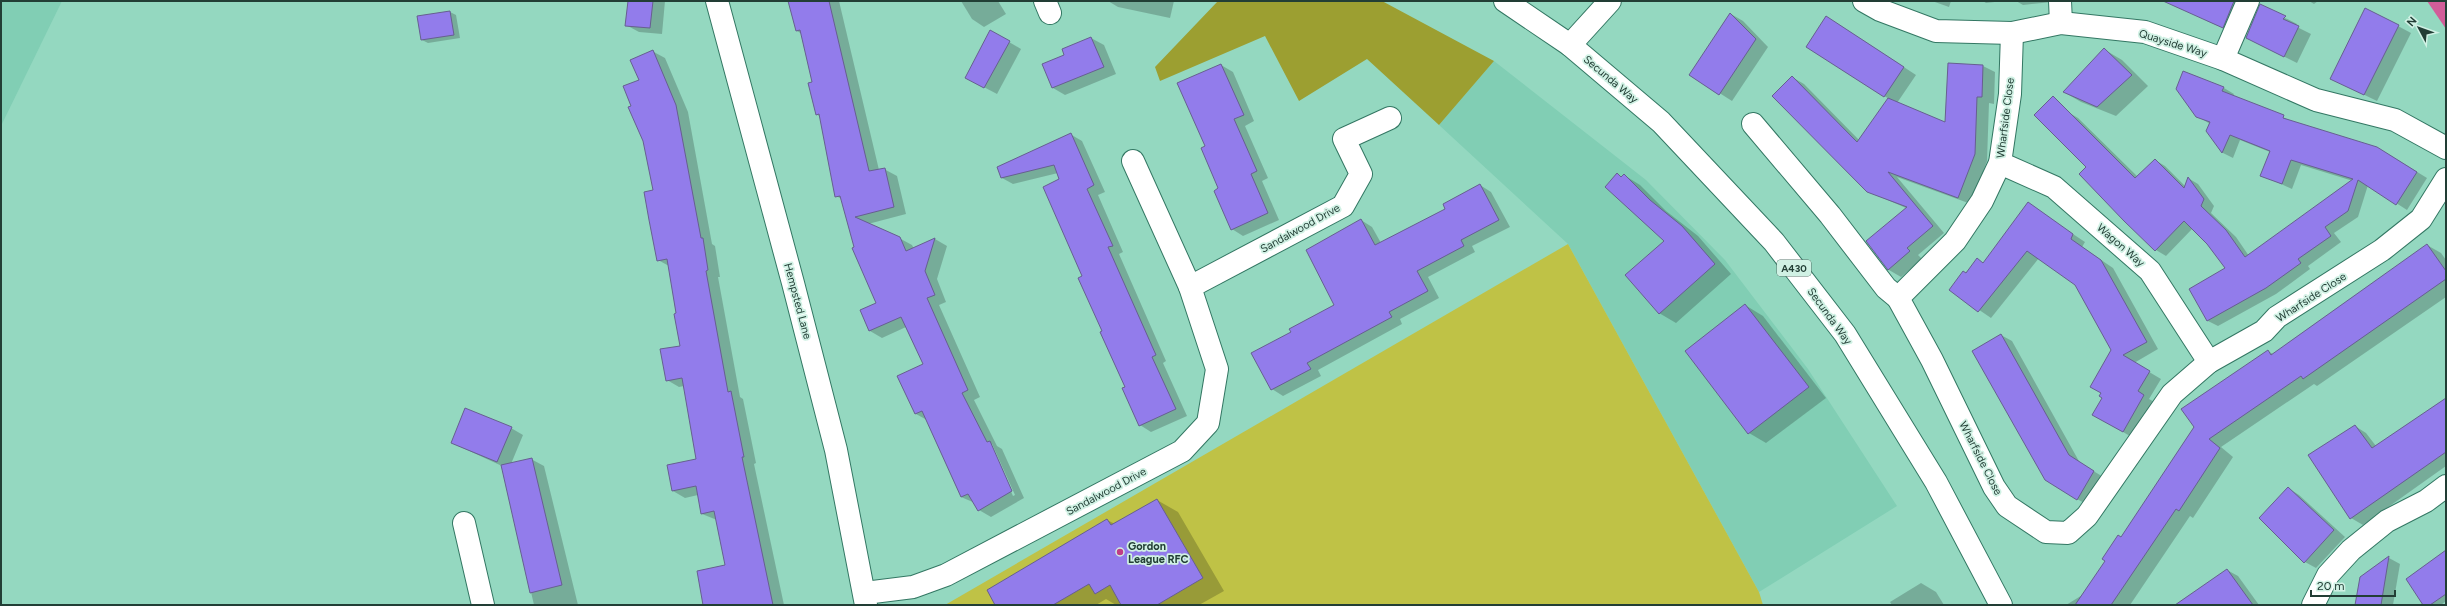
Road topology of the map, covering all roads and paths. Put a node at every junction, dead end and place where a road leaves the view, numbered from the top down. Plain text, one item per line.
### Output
1 (717, 1) edge
2 (1505, 1) edge
3 (1610, 1) edge
4 (1864, 1) edge
5 (2060, 1) edge
6 (2248, 1) edge
7 (2061, 23) junction
8 (2012, 32) junction
9 (1570, 45) junction
10 (2223, 59) junction
11 (1390, 118) dead end
12 (1753, 124) dead end
13 (2446, 148) edge
14 (1133, 161) dead end
15 (2000, 163) junction
16 (2446, 179) edge
17 (1190, 287) junction
18 (1898, 298) junction
19 (2209, 362) junction
20 (2446, 486) edge
21 (464, 523) dead end
22 (866, 599) edge
23 (483, 605) edge
24 (2001, 605) edge
25 (2313, 605) edge

1 - 22 street, Hempsted Lane
2 - 9 street, Secunda Way / A430
3 - 9 street
4 - 8 street, Quayside Way
5 - 7 street
6 - 10 street
7 - 8 street, Quayside Way
7 - 10 street, Quayside Way
8 - 15 street, Wharfside Close
9 - 24 street, Secunda Way / A430
10 - 13 street, Quayside Way
11 - 17 street, Sandalwood Drive
12 - 18 street
14 - 17 street, Sandalwood Drive
15 - 18 street, Wharfside Close
15 - 19 street, Wagon Way
16 - 19 street, Wharfside Close
17 - 22 street, Sandalwood Drive
18 - 19 street, Wharfside Close
20 - 25 street
21 - 23 street

